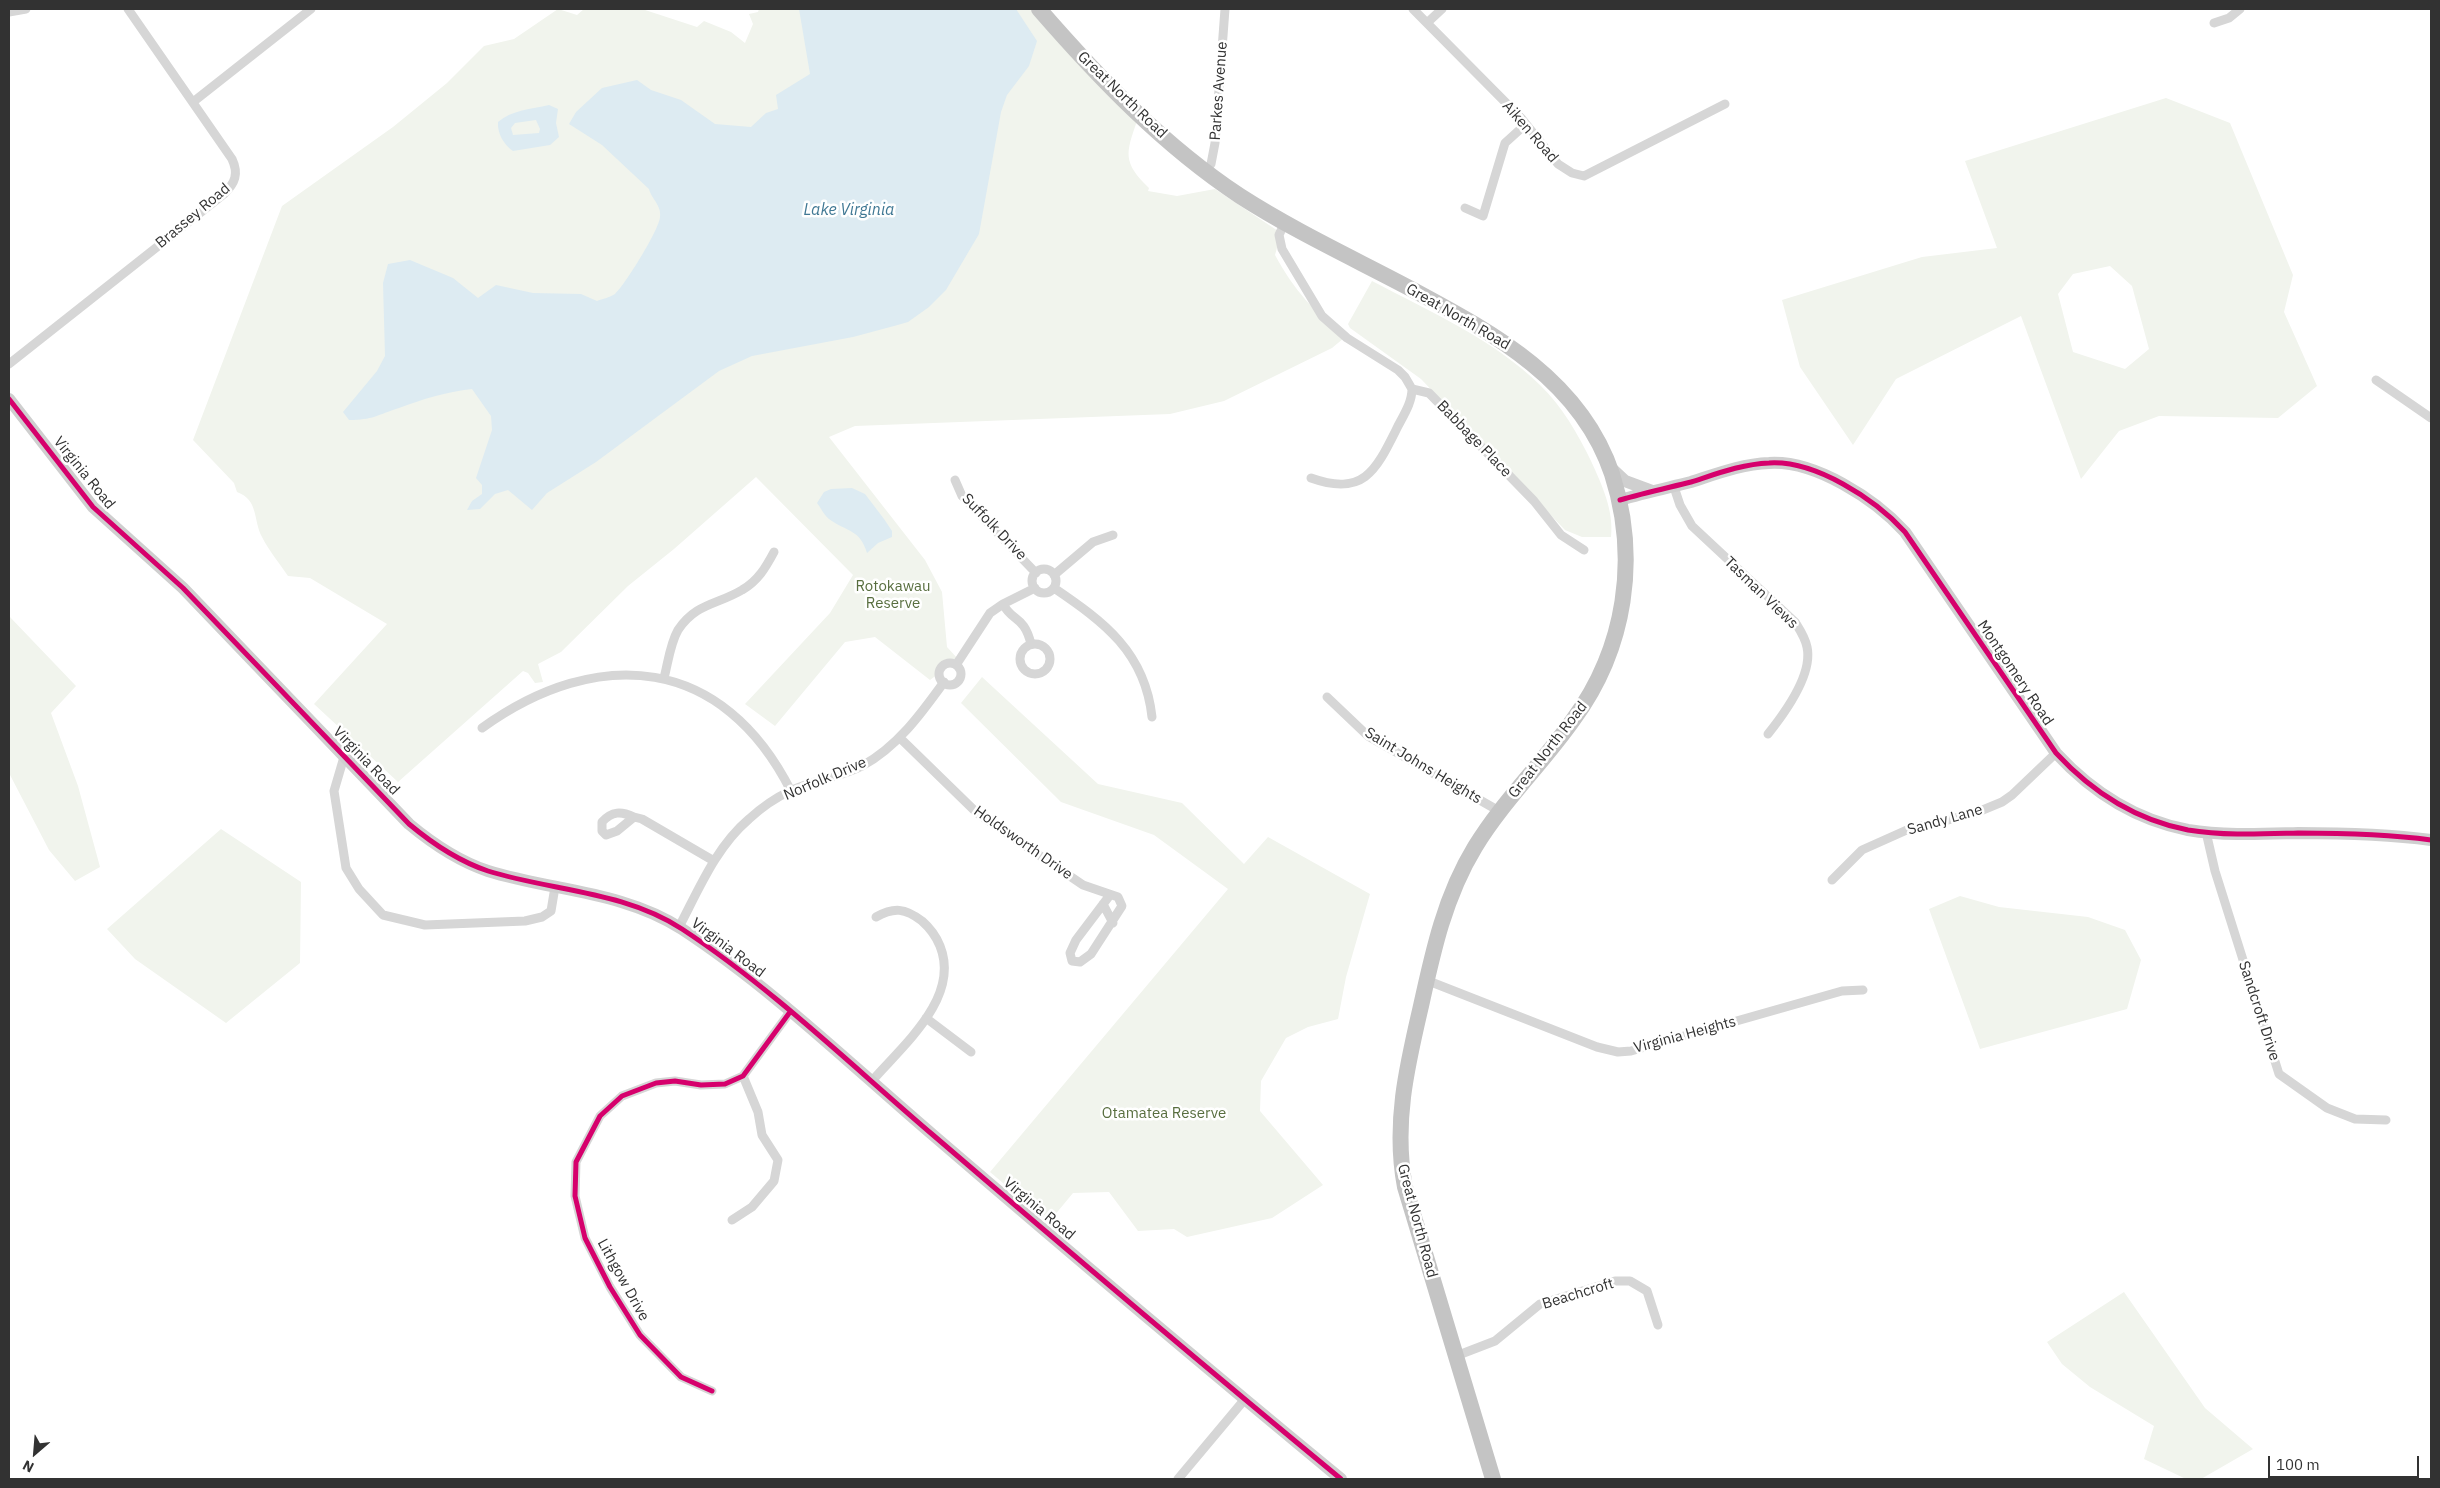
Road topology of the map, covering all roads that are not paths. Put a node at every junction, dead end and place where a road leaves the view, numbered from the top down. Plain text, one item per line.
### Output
1 (26, 9) edge
2 (128, 9) edge
3 (311, 9) edge
4 (1039, 9) edge
5 (1225, 9) edge
6 (1413, 9) edge
7 (1442, 9) edge
8 (2240, 9) edge
9 (9, 12) edge
10 (1428, 22) junction
11 (2214, 23) dead end
12 (192, 102) junction
13 (1725, 104) dead end
14 (1526, 124) junction
15 (1206, 171) junction
16 (1465, 208) dead end
17 (1285, 222) junction
18 (9, 364) edge
19 (2376, 380) dead end
20 (1412, 389) junction
21 (9, 399) edge
22 (2431, 418) edge
23 (1610, 467) junction
24 (1311, 478) dead end
25 (955, 480) dead end
26 (1674, 486) junction
27 (1654, 492) junction
28 (1620, 500) junction
29 (1113, 535) dead end
30 (1584, 550) dead end
31 (774, 552) dead end
32 (1036, 573) junction
33 (1054, 574) junction
34 (1035, 588) junction
35 (1054, 588) junction
36 (1003, 604) junction
37 (1030, 644) dead end
38 (956, 665) junction
39 (664, 678) junction
40 (944, 682) junction
41 (1328, 697) dead end
42 (1152, 717) dead end
43 (482, 728) dead end
44 (1768, 734) dead end
45 (900, 738) junction
46 (2056, 753) junction
47 (344, 758) junction
48 (790, 791) junction
49 (1499, 811) junction
50 (634, 818) dead end
51 (2206, 832) junction
52 (2431, 840) edge
53 (714, 861) junction
54 (1832, 880) dead end
55 (555, 887) junction
56 (1110, 895) junction
57 (1103, 904) junction
58 (876, 917) dead end
59 (1113, 923) junction
60 (678, 927) junction
61 (1426, 980) junction
62 (1863, 990) dead end
63 (790, 1012) junction
64 (926, 1018) junction
65 (971, 1052) dead end
66 (744, 1076) junction
67 (871, 1082) junction
68 (2386, 1120) dead end
69 (732, 1220) dead end
70 (1658, 1325) dead end
71 (1456, 1356) junction
72 (712, 1391) dead end
73 (1245, 1399) junction
74 (1178, 1479) edge
75 (1341, 1479) edge
76 (1493, 1479) edge

1 - 9 street
2 - 12 street, Brassey Road
3 - 12 street
4 - 15 highway, Great North Road
5 - 15 street, Parkes Avenue
6 - 10 street, Aiken Road
7 - 10 street
8 - 11 street
10 - 14 street, Aiken Road
12 - 18 street, Brassey Road
13 - 14 street, Aiken Road
14 - 16 street
15 - 17 highway, Great North Road
17 - 20 street, Babbage Place
17 - 23 highway, Great North Road
19 - 22 street
20 - 24 street
20 - 30 street, Babbage Place
21 - 47 street, Virginia Road
23 - 27 street
23 - 28 highway, Great North Road
25 - 32 street, Suffolk Drive
26 - 27 street, Montgomery Road
26 - 44 street, Tasman Views
26 - 46 street, Montgomery Road
27 - 28 street, Montgomery Road
28 - 49 highway, Great North Road
29 - 33 street
31 - 39 street
32 - 33 street
32 - 34 street
33 - 35 street
34 - 35 street
34 - 36 street, Norfolk Drive
35 - 42 street
36 - 37 street
36 - 38 street, Norfolk Drive
38 - 40 street, Norfolk Drive
38 - 40 street, Norfolk Drive
39 - 43 street
39 - 48 street
40 - 45 street, Norfolk Drive
41 - 49 street, Saint Johns Heights
45 - 48 street, Norfolk Drive
45 - 56 street, Holdsworth Drive
46 - 51 street, Montgomery Road
46 - 54 street, Sandy Lane
47 - 55 street, Virginia Road
47 - 55 street, Virginia Road
48 - 53 street, Norfolk Drive
49 - 61 highway, Great North Road
50 - 53 street
51 - 52 street, Montgomery Road
51 - 68 street, Sandcroft Drive
53 - 60 street, Norfolk Drive
55 - 60 street, Virginia Road
56 - 57 street
56 - 59 street
57 - 59 street
57 - 59 street
58 - 64 street
60 - 63 street, Virginia Road
61 - 62 street, Virginia Heights
61 - 71 highway, Great North Road
63 - 66 street
63 - 67 street, Virginia Road
64 - 65 street
64 - 67 street
66 - 69 street
66 - 72 street, Lithgow Drive
67 - 73 street, Virginia Road
70 - 71 street, Beachcroft
71 - 76 highway, Great North Road
73 - 74 street
73 - 75 street, Virginia Road

